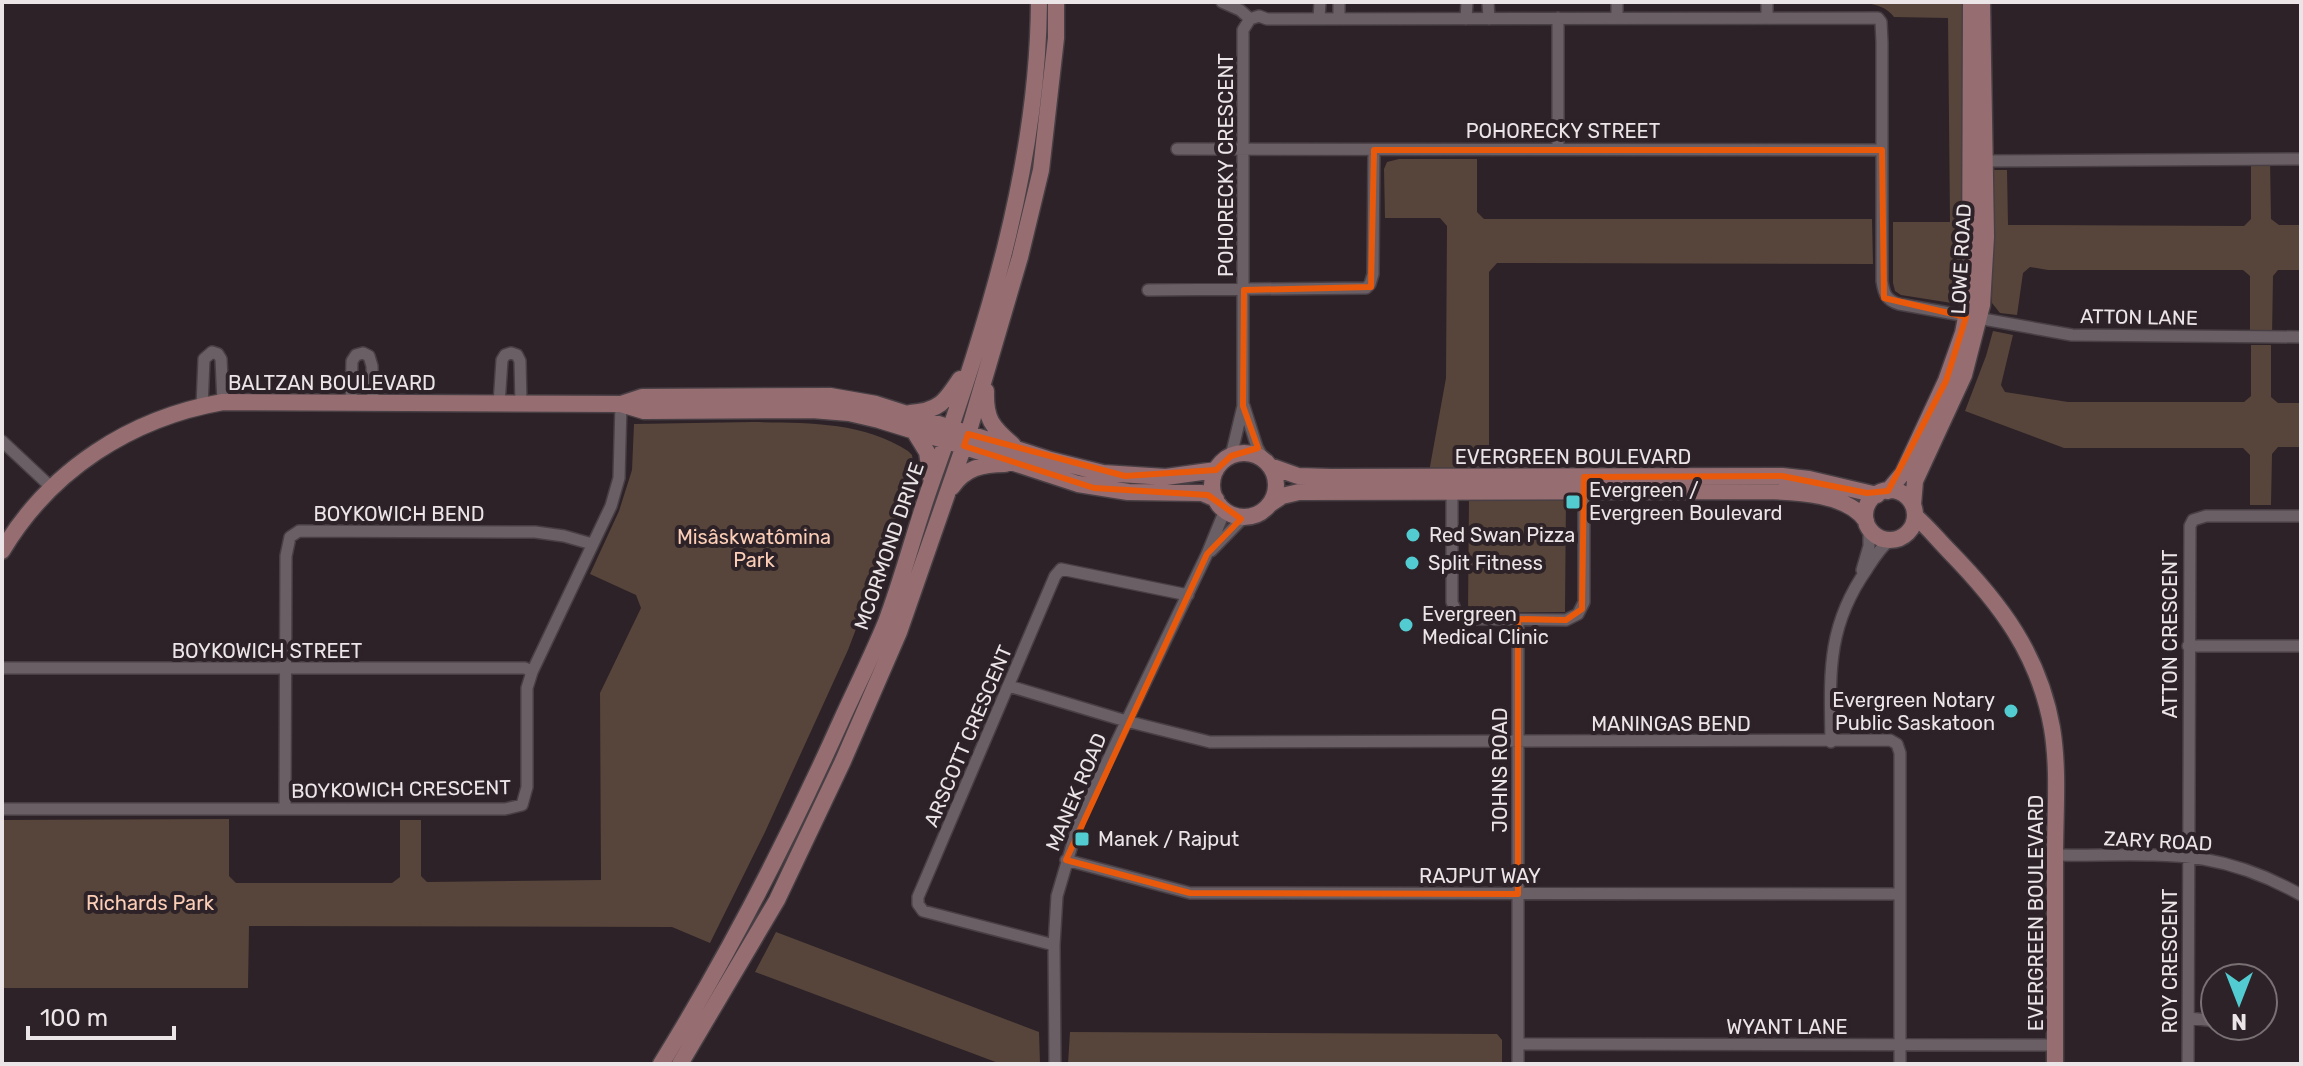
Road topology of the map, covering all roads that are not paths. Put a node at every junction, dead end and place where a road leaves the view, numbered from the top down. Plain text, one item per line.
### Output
1 (1039, 2) edge
2 (1056, 2) edge
3 (1222, 2) edge
4 (1320, 2) edge
5 (1339, 2) edge
6 (1467, 2) edge
7 (1488, 2) edge
8 (1617, 2) edge
9 (1767, 2) edge
10 (1971, 2) edge
11 (1982, 2) edge
12 (1319, 18) junction
13 (1339, 18) junction
14 (1558, 18) junction
15 (1617, 18) junction
16 (1767, 18) junction
17 (1250, 19) junction
18 (1466, 19) junction
19 (1489, 19) junction
20 (1558, 148) junction
21 (1177, 149) dead end
22 (1244, 150) junction
23 (1374, 150) junction
24 (1882, 150) junction
25 (2301, 159) edge
26 (1977, 161) junction
27 (1148, 290) dead end
28 (1244, 290) junction
29 (1972, 318) junction
30 (2301, 337) edge
31 (972, 361) junction
32 (986, 377) junction
33 (223, 402) junction
34 (351, 402) junction
35 (373, 402) junction
36 (499, 404) junction
37 (521, 404) junction
38 (621, 404) junction
39 (202, 406) junction
40 (1243, 406) junction
41 (906, 413) junction
42 (914, 431) junction
43 (949, 434) junction
44 (966, 440) junction
45 (2, 441) edge
46 (1231, 456) junction
47 (1017, 457) junction
48 (1267, 463) junction
49 (1216, 470) junction
50 (931, 484) junction
51 (1584, 484) junction
52 (1452, 485) junction
53 (51, 487) junction
54 (1882, 493) junction
55 (945, 499) junction
56 (1220, 504) junction
57 (1270, 504) junction
58 (1914, 511) junction
59 (2301, 516) edge
60 (1244, 517) junction
61 (1868, 524) junction
62 (1896, 539) junction
63 (592, 544) junction
64 (2, 551) edge
65 (1951, 553) junction
66 (1207, 554) junction
67 (1860, 578) junction
68 (1188, 595) junction
69 (1518, 619) junction
70 (2188, 646) junction
71 (2301, 646) edge
72 (2, 668) edge
73 (285, 669) junction
74 (532, 672) junction
75 (1009, 686) junction
76 (1126, 721) junction
77 (1517, 741) junction
78 (1831, 742) junction
79 (2, 809) edge
80 (285, 809) junction
81 (2055, 855) junction
82 (2188, 858) junction
83 (1066, 860) junction
84 (1518, 894) junction
85 (1899, 894) junction
86 (2301, 895) edge
87 (1054, 945) junction
88 (2189, 1018) junction
89 (2199, 1019) edge
90 (1518, 1044) junction
91 (1899, 1045) junction
92 (2055, 1045) junction
93 (661, 1064) edge
94 (680, 1064) edge
95 (1055, 1064) edge
96 (1518, 1064) edge
97 (1900, 1064) edge
98 (2055, 1064) edge
99 (2188, 1064) edge

1 - 31 street, MCORMOND DRIVE
2 - 32 street, MCORMOND DRIVE
3 - 17 street
4 - 12 street
5 - 13 street
6 - 18 street
7 - 19 street
8 - 15 street
9 - 16 street
10 - 26 street, LOWE ROAD
11 - 26 street, LOWE ROAD
12 - 13 street
12 - 17 street
13 - 18 street
14 - 15 street
14 - 19 street
14 - 20 street
15 - 16 street
16 - 24 street
17 - 22 street, POHORECKY CRESCENT
18 - 19 street
20 - 23 street, POHORECKY STREET
20 - 24 street, POHORECKY STREET
21 - 22 street, POHORECKY STREET
22 - 23 street, POHORECKY STREET
22 - 28 street, POHORECKY CRESCENT
23 - 28 street
24 - 29 street
25 - 26 street
26 - 29 street, LOWE ROAD
27 - 28 street
28 - 40 street, POHORECKY CRESCENT
29 - 30 street, ATTON LANE
29 - 54 street, LOWE ROAD
29 - 58 street, LOWE ROAD
31 - 41 street
31 - 43 street, MCORMOND DRIVE
32 - 44 street, MCORMOND DRIVE
32 - 47 street
33 - 34 street, BALTZAN BOULEVARD
33 - 39 street, BALTZAN BOULEVARD
33 - 39 street
34 - 35 street, BALTZAN BOULEVARD
34 - 35 street
35 - 36 street, BALTZAN BOULEVARD
36 - 37 street, BALTZAN BOULEVARD
36 - 37 street
37 - 38 street, BALTZAN BOULEVARD
38 - 41 street, BALTZAN BOULEVARD
38 - 42 street, BALTZAN BOULEVARD
38 - 63 street, BOYKOWICH CRESCENT
39 - 53 street, BALTZAN BOULEVARD
40 - 46 street, POHORECKY CRESCENT
40 - 48 street, POHORECKY CRESCENT
41 - 43 street, BALTZAN BOULEVARD
42 - 43 street, BALTZAN BOULEVARD
42 - 50 street
43 - 44 street, BALTZAN BOULEVARD
43 - 50 street, MCORMOND DRIVE
44 - 47 street, BALTZAN BOULEVARD
44 - 55 street, MCORMOND DRIVE
45 - 53 street
46 - 48 street
46 - 49 street
47 - 49 street
47 - 55 street
47 - 56 street
48 - 52 street, EVERGREEN BOULEVARD
48 - 57 street
49 - 56 street
50 - 93 street, MCORMOND DRIVE
51 - 52 street, EVERGREEN BOULEVARD
51 - 54 street, EVERGREEN BOULEVARD
51 - 61 street, EVERGREEN BOULEVARD
51 - 69 street
52 - 57 street, EVERGREEN BOULEVARD
52 - 69 street
53 - 64 street, BALTZAN BOULEVARD
54 - 58 street
54 - 61 street
55 - 94 street, MCORMOND DRIVE
56 - 60 street
56 - 66 street, MANEK ROAD
57 - 60 street
58 - 62 street
58 - 65 street, EVERGREEN BOULEVARD
59 - 70 street, ATTON CRESCENT
60 - 66 street, MANEK ROAD
61 - 62 street
61 - 67 street
62 - 65 street, EVERGREEN BOULEVARD
62 - 67 street
63 - 73 street, BOYKOWICH BEND
63 - 74 street, BOYKOWICH CRESCENT
65 - 81 street, EVERGREEN BOULEVARD
66 - 68 street, MANEK ROAD
67 - 78 street
68 - 75 street, ARSCOTT CRESCENT
68 - 76 street, MANEK ROAD
69 - 77 street, JOHNS ROAD
70 - 71 street
70 - 82 street, ATTON CRESCENT
72 - 73 street, BOYKOWICH STREET
73 - 74 street, BOYKOWICH STREET
73 - 80 street
74 - 80 street, BOYKOWICH CRESCENT
75 - 76 street, MANINGAS BEND
75 - 87 street, ARSCOTT CRESCENT
76 - 77 street, MANINGAS BEND
76 - 83 street, MANEK ROAD
77 - 78 street, MANINGAS BEND
77 - 84 street, JOHNS ROAD
78 - 85 street, MANINGAS BEND
79 - 80 street, BOYKOWICH CRESCENT
81 - 82 street, ZARY ROAD
81 - 92 street, EVERGREEN BOULEVARD
82 - 86 street, ZARY ROAD
82 - 88 street, ROY CRESCENT
83 - 84 street, RAJPUT WAY
83 - 87 street, MANEK ROAD
84 - 85 street, RAJPUT WAY
84 - 90 street, JOHNS ROAD
85 - 91 street, MANINGAS BEND
87 - 95 street, MANEK ROAD
88 - 89 street
88 - 99 street, ROY CRESCENT
90 - 91 street, WYANT LANE
90 - 96 street, JOHNS ROAD
91 - 92 street, WYANT LANE
91 - 97 street, MANINGAS BEND
92 - 98 street, EVERGREEN BOULEVARD

